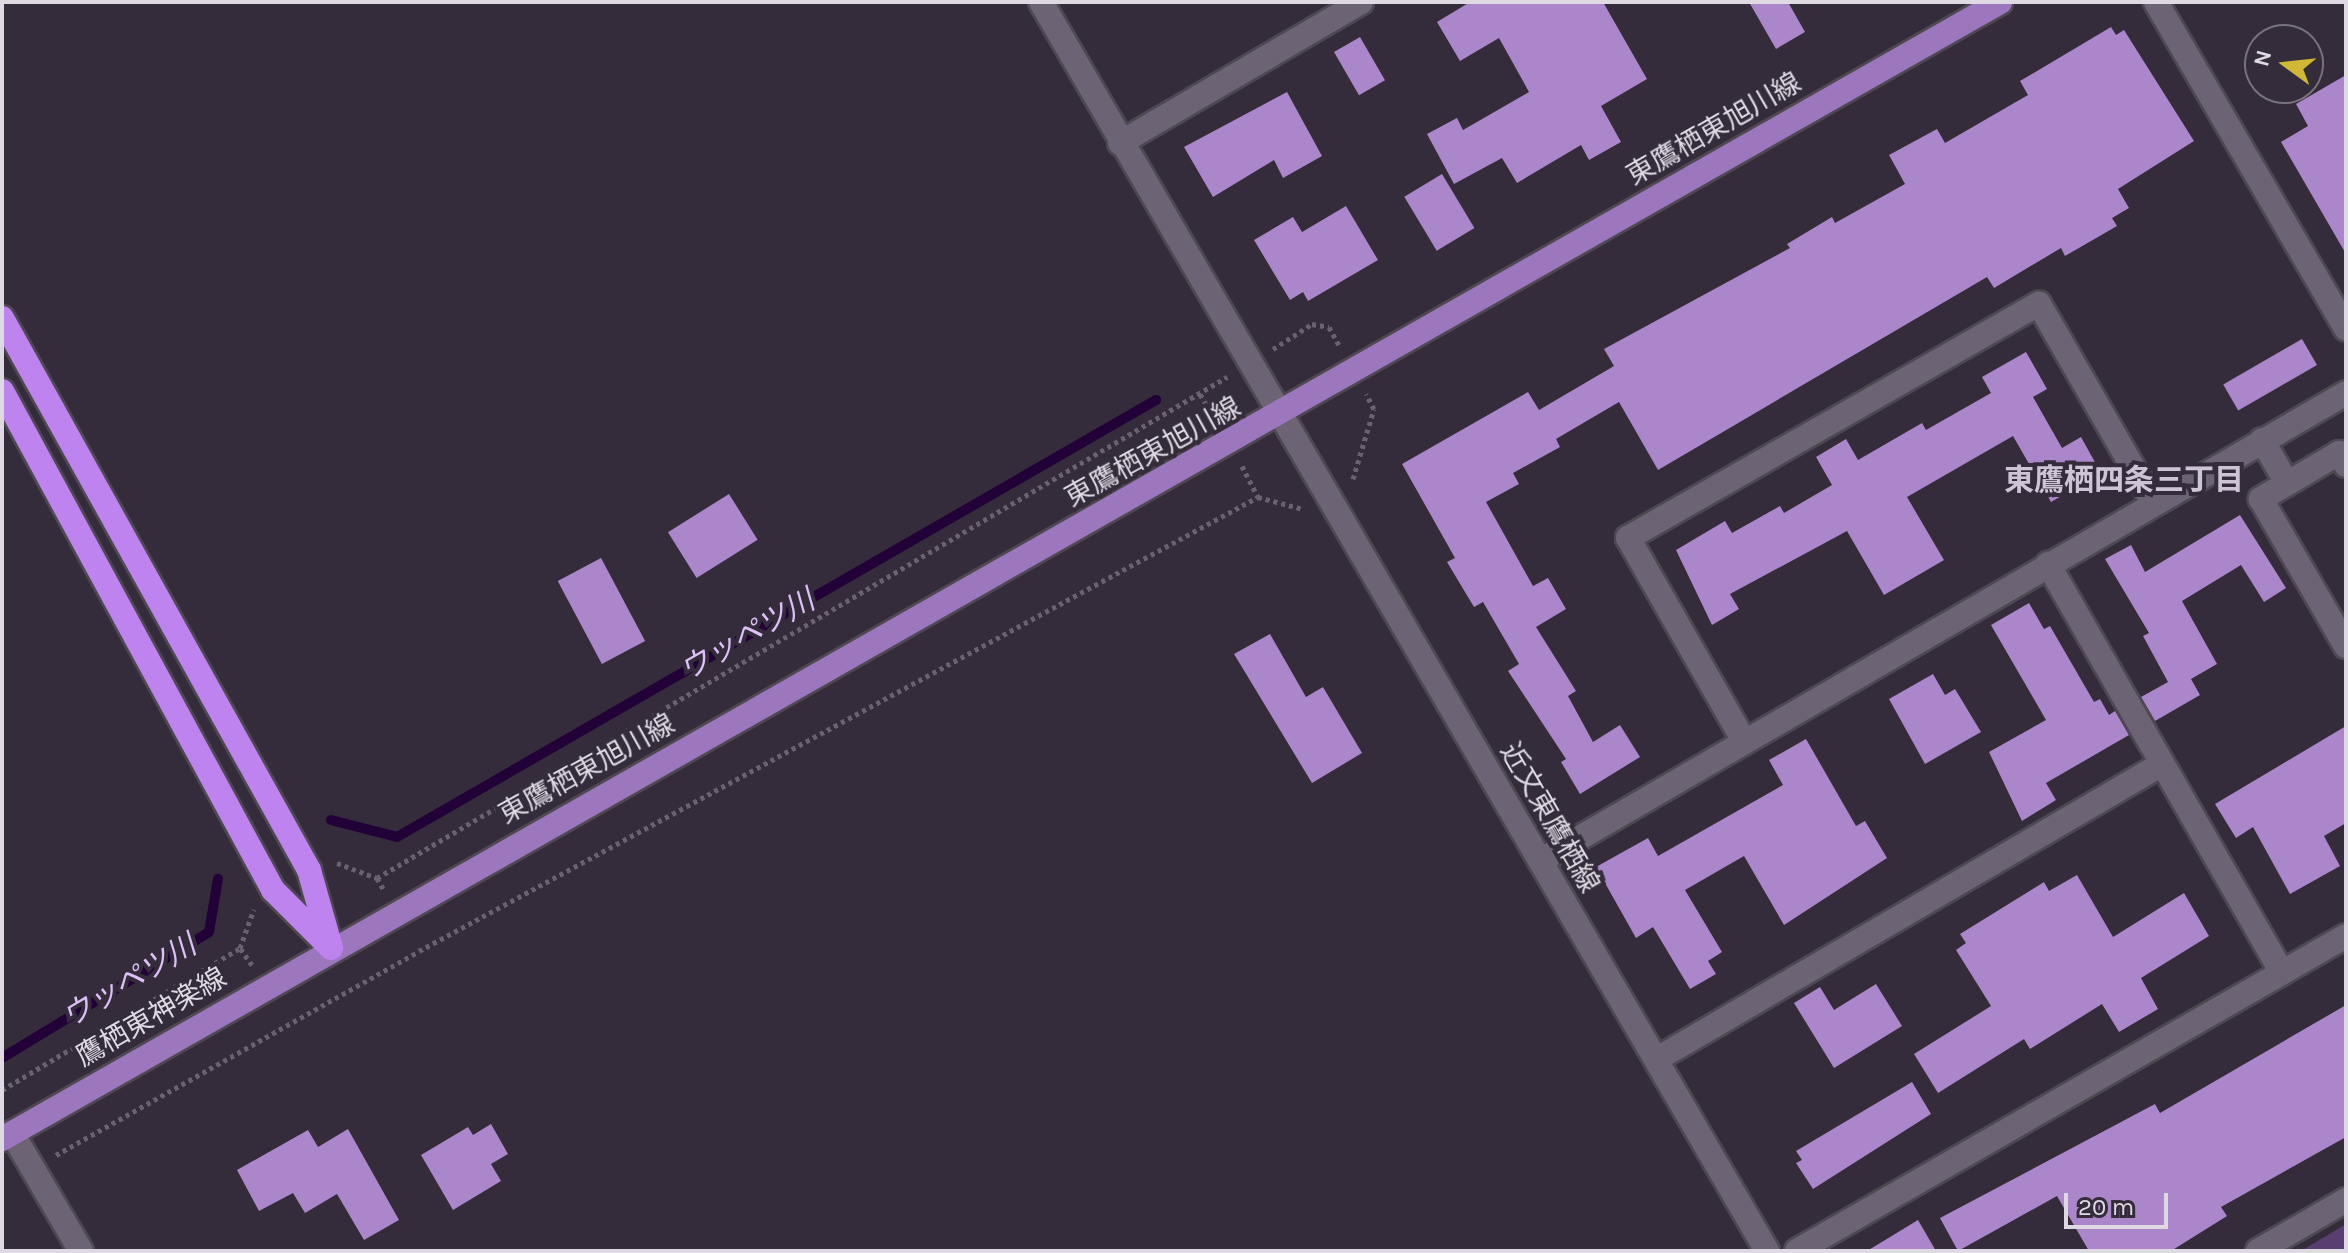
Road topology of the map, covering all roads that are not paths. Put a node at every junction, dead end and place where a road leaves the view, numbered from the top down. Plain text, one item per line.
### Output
1 (1041, 2) edge
2 (1361, 2) edge
3 (2000, 2) edge
4 (2156, 2) edge
5 (1120, 143) junction
6 (2, 318) edge
7 (2346, 329) edge
8 (2, 391) edge
9 (2346, 393) edge
10 (1282, 414) junction
11 (2262, 440) junction
12 (2346, 465) edge
13 (2287, 483) junction
14 (2153, 502) junction
15 (2048, 564) junction
16 (2346, 646) edge
17 (1744, 741) junction
18 (2162, 764) junction
19 (1540, 861) junction
20 (2346, 936) edge
21 (331, 948) junction
22 (2282, 973) junction
23 (1657, 1059) junction
24 (7, 1136) edge
25 (2346, 1200) edge
26 (81, 1251) edge
27 (1767, 1251) edge
28 (1797, 1251) edge
29 (2258, 1251) edge

1 - 5 street, 近文東鷹栖線
2 - 5 street
3 - 10 main road, 東鷹栖東旭川線
4 - 7 street
5 - 10 street, 近文東鷹栖線
6 - 21 highway
8 - 21 highway
9 - 11 street
10 - 19 street, 近文東鷹栖線
10 - 21 main road, 東鷹栖東旭川線
11 - 13 street
11 - 14 street
12 - 13 street
13 - 16 street
14 - 15 street
14 - 17 street
15 - 17 street
15 - 18 street
17 - 19 street
18 - 22 street
18 - 23 street
19 - 23 street, 近文東鷹栖線
20 - 22 street
21 - 24 main road, 鷹栖東神楽線
22 - 28 street
23 - 27 street, 近文東鷹栖線
24 - 26 street
25 - 29 street

